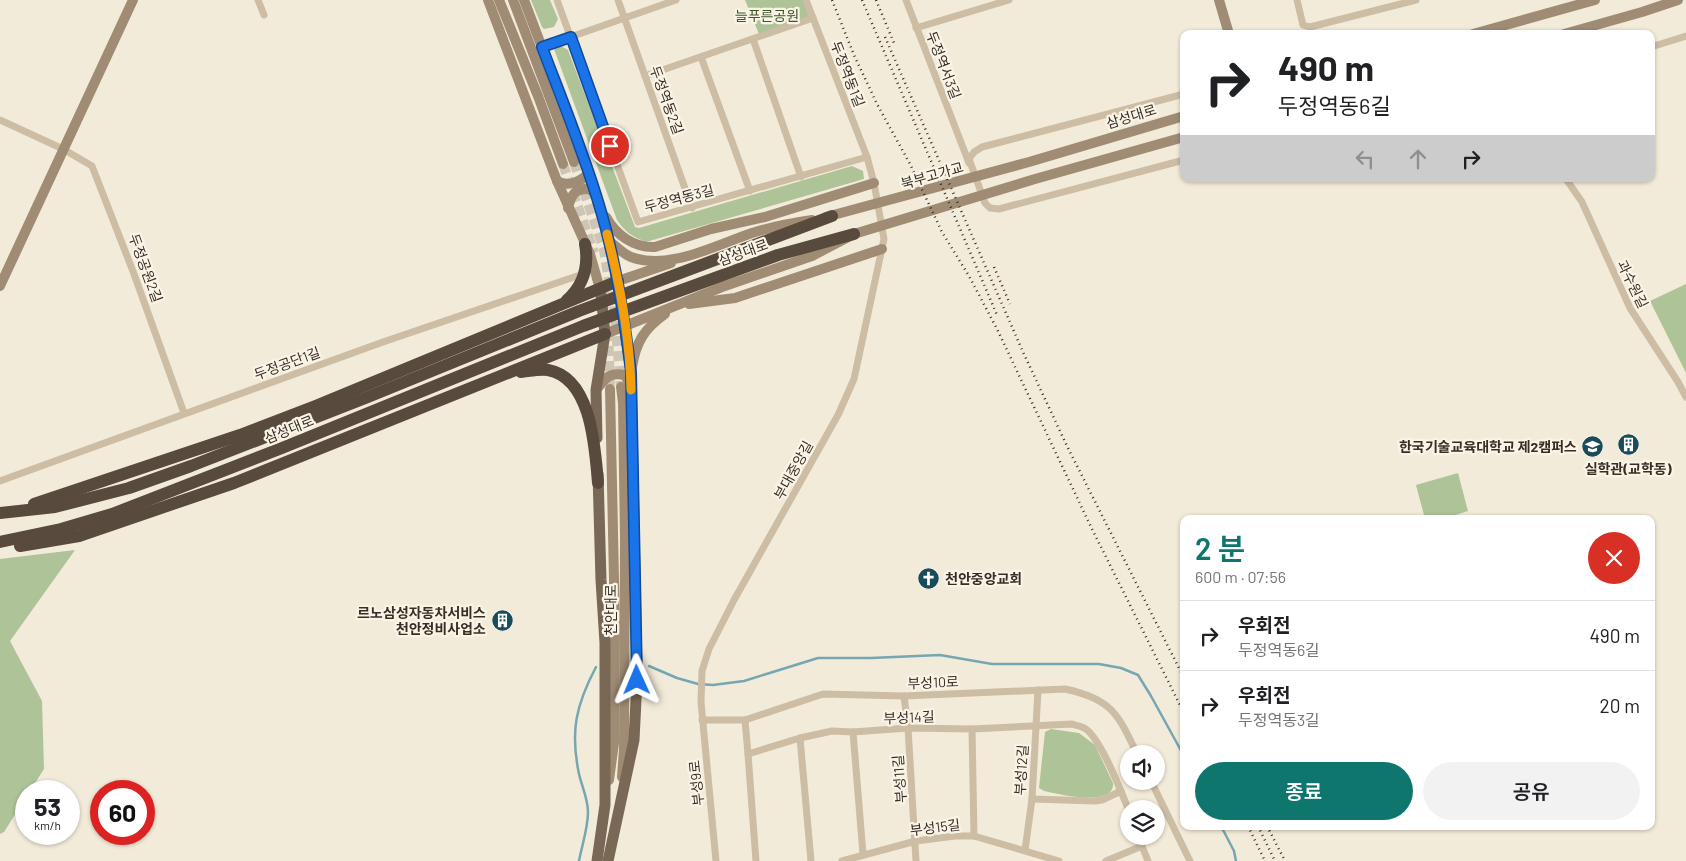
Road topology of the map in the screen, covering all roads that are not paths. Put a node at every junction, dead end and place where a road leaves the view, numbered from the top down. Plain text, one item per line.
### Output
1 (133, 0) edge
2 (258, 0) edge
3 (488, 0) edge
4 (499, 0) edge
5 (513, 0) edge
6 (524, 0) edge
7 (557, 0) edge
8 (618, 0) edge
9 (676, 0) edge
10 (806, 0) edge
11 (906, 0) edge
12 (976, 0) edge
13 (1009, 0) edge
14 (1218, 0) edge
15 (1297, 0) edge
16 (1416, 0) edge
17 (1595, 0) edge
18 (1678, 0) edge
19 (1686, 3) edge
20 (978, 9) junction
21 (1642, 12) junction
22 (264, 15) dead end
23 (624, 18) junction
24 (813, 18) junction
25 (916, 28) junction
26 (1228, 30) edge
27 (1487, 30) edge
28 (1578, 30) edge
29 (1686, 36) edge
30 (571, 37) junction
31 (753, 39) junction
32 (1655, 46) edge
33 (542, 47) junction
34 (701, 57) junction
35 (645, 76) junction
36 (1180, 95) edge
37 (1180, 117) edge
38 (0, 120) edge
39 (1180, 138) edge
40 (960, 140) junction
41 (982, 147) junction
42 (63, 149) junction
43 (867, 157) junction
44 (1180, 161) edge
45 (1029, 162) joint
46 (970, 165) junction
47 (588, 169) junction
48 (801, 177) junction
49 (557, 181) junction
50 (874, 182) junction
51 (1568, 182) edge
52 (750, 191) junction
53 (596, 194) junction
54 (600, 207) junction
55 (568, 208) junction
56 (692, 208) junction
57 (838, 215) junction
58 (854, 234) junction
59 (609, 242) junction
60 (585, 244) junction
61 (883, 244) junction
62 (679, 260) junction
63 (584, 274) junction
64 (618, 281) junction
65 (0, 286) edge
66 (600, 289) junction
67 (561, 305) junction
68 (677, 305) junction
69 (625, 326) junction
70 (605, 334) junction
71 (631, 372) junction
72 (506, 374) junction
73 (626, 387) junction
74 (610, 389) tunnel mouth
75 (596, 390) junction
76 (1686, 397) edge
77 (184, 413) junction
78 (0, 481) edge
79 (598, 483) junction
80 (15, 511) junction
81 (0, 513) edge
82 (0, 542) edge
83 (0, 549) edge
84 (1038, 690) junction
85 (904, 696) junction
86 (700, 702) joint
87 (702, 720) junction
88 (745, 720) junction
89 (1036, 727) junction
90 (908, 728) junction
91 (972, 729) junction
92 (853, 732) junction
93 (800, 738) junction
94 (1133, 745) edge
95 (748, 754) junction
96 (1155, 790) edge
97 (1121, 791) junction
98 (1032, 799) junction
99 (1125, 800) edge
100 (605, 805) junction
101 (974, 836) junction
102 (916, 841) junction
103 (1142, 846) joint
104 (1024, 850) junction
105 (863, 854) junction
106 (597, 861) edge
107 (608, 861) edge
108 (716, 861) edge
109 (756, 861) edge
110 (811, 861) edge
111 (842, 861) edge
112 (916, 861) edge
113 (1060, 861) edge
114 (1106, 861) edge
115 (1148, 861) edge
116 (1190, 861) edge

1 - 42 main road
2 - 22 street
3 - 49 main road
4 - 5 main road
6 - 33 main road
7 - 30 street, 두정역동3길
8 - 23 street, 두정역동2길
9 - 23 street
10 - 24 street, 두정역동1길
11 - 25 street, 두정역서3길
12 - 20 street
13 - 20 street
14 - 26 main road
15 - 16 street
17 - 27 main road
18 - 21 main road
19 - 21 main road
20 - 25 street
21 - 28 main road
23 - 30 street
23 - 35 street, 두정역동2길
24 - 31 street
24 - 43 street, 두정역동1길
25 - 40 street, 두정역서3길
29 - 32 street
30 - 33 street
30 - 56 street, 두정역동3길
31 - 34 street
31 - 48 street
33 - 47 main road
34 - 35 street
34 - 52 street
35 - 56 street, 두정역동2길
36 - 41 street
37 - 45 main road, 삼성대로
38 - 42 street, 두정공원2길
39 - 58 main road
40 - 41 street
40 - 46 street, 두정역서3길
41 - 46 street
42 - 65 main road
42 - 77 street, 두정공원2길
43 - 48 street, 두정역동3길
43 - 50 street, 두정역동1길
44 - 46 street, 두정역서3길
45 - 57 main road, 북부고가교
47 - 49 main road
47 - 53 main road
48 - 52 street, 두정역동3길
49 - 55 main road
50 - 54 main road
50 - 61 street, 두정역동1길
51 - 76 street, 과수원길
52 - 56 street, 두정역동3길
53 - 54 main road
53 - 55 main road
54 - 59 main road
55 - 60 main road
57 - 62 main road, 북부고가교
57 - 80 highway, 삼성대로
58 - 68 main road
58 - 82 highway, 삼성대로
59 - 62 main road
59 - 64 main road
60 - 63 highway
60 - 66 main road
61 - 68 main road
61 - 86 street, 부대중앙길
62 - 64 main road, 북부고가교
63 - 67 highway
63 - 77 street, 두정공단1길
64 - 66 highway
64 - 69 main road
66 - 67 highway
66 - 70 main road
67 - 80 highway
68 - 69 main road
68 - 71 main road
69 - 70 main road
69 - 71 main road
70 - 72 highway
70 - 75 main road
71 - 73 main road
72 - 79 highway
72 - 83 highway
73 - 75 main road
73 - 107 main road
74 - 100 main road, 천안대로
75 - 79 main road
77 - 78 street, 두정공단1길
79 - 100 main road
80 - 81 highway, 삼성대로
84 - 85 street, 부성10로
84 - 89 street, 부성12길
84 - 94 street, 부성10로
85 - 88 street, 부성10로
85 - 90 street, 부성11길
86 - 87 street, 부성9로
87 - 88 street, 부성10로
87 - 108 street, 부성9로
88 - 95 street
89 - 91 street, 부성14길
89 - 97 street, 부성14길
89 - 98 street, 부성12길
90 - 91 street, 부성14길
90 - 92 street, 부성14길
90 - 102 street, 부성11길
91 - 101 street
92 - 93 street, 부성14길
92 - 105 street
93 - 95 street, 부성14길
93 - 110 street
95 - 109 street
96 - 116 street
97 - 98 street
97 - 99 street, 부성14길
98 - 104 street, 부성12길
100 - 106 main road, 천안대로
101 - 102 street, 부성15길
101 - 104 street, 부성15길
102 - 105 street, 부성15길
102 - 112 street, 부성11길
103 - 114 street
103 - 115 street
104 - 113 street, 부성15길
105 - 111 street, 부성15길

